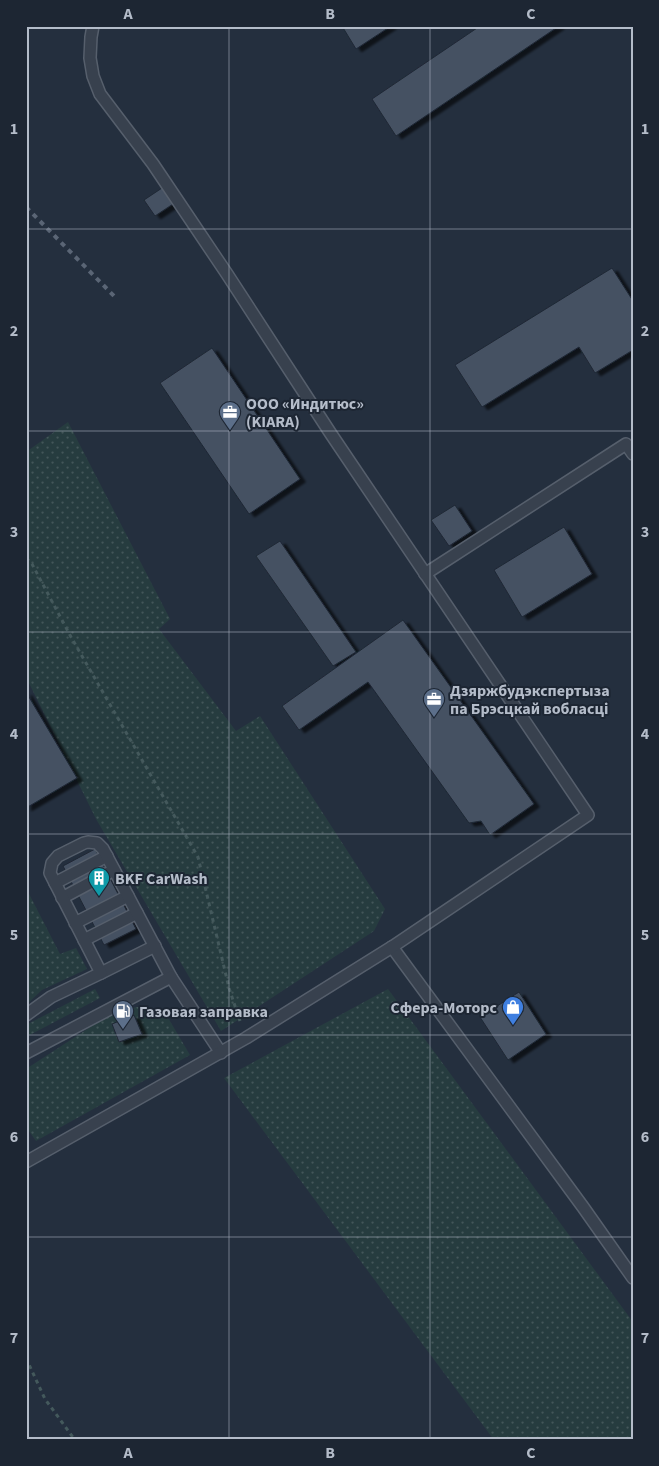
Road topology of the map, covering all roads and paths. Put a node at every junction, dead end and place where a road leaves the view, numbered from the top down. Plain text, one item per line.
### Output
1 (94, 26) edge
2 (633, 454) edge
3 (26, 558) edge
4 (425, 574) junction
5 (107, 856) junction
6 (114, 870) junction
7 (55, 883) junction
8 (128, 896) junction
9 (62, 898) junction
10 (137, 913) junction
11 (75, 923) junction
12 (84, 940) junction
13 (154, 946) junction
14 (392, 947) junction
15 (101, 973) junction
16 (171, 977) junction
17 (26, 1015) edge
18 (246, 1038) junction
19 (26, 1053) edge
20 (220, 1053) junction
21 (26, 1162) edge
22 (633, 1278) edge
23 (26, 1358) edge
24 (74, 1440) edge

1 - 4 lane
2 - 4 lane
3 - 18 path
4 - 14 lane
5 - 6 lane
5 - 7 lane
5 - 7 lane
6 - 8 lane
6 - 9 lane
7 - 9 lane
8 - 10 lane
8 - 11 lane
9 - 11 lane
10 - 12 lane
10 - 13 lane
11 - 12 lane
12 - 15 lane
13 - 15 lane
13 - 16 lane
14 - 18 lane
14 - 22 lane
15 - 17 lane
16 - 19 lane
16 - 20 lane
18 - 20 lane
20 - 21 lane
23 - 24 path

